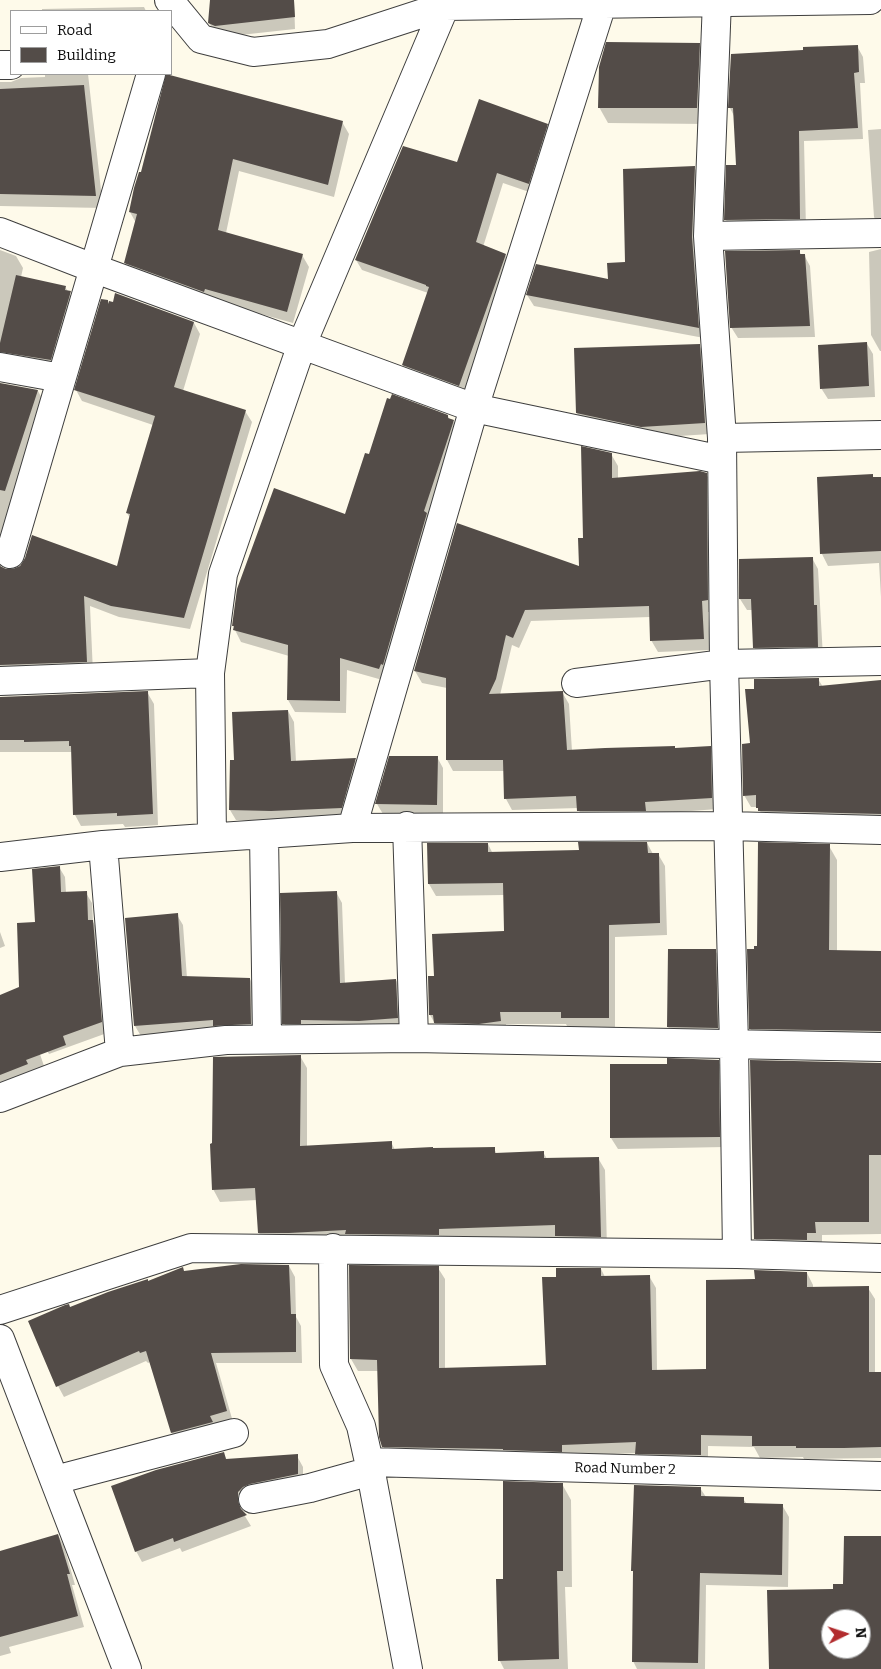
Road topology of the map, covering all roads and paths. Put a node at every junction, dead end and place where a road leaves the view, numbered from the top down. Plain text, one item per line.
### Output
1 (168, 0) edge
2 (870, 0) edge
3 (717, 1) edge
4 (436, 3) edge
5 (496, 3) edge
6 (602, 4) junction
7 (151, 75) edge
8 (0, 232) edge
9 (881, 233) edge
10 (708, 236) junction
11 (93, 268) junction
12 (302, 344) junction
13 (0, 367) edge
14 (61, 378) junction
15 (474, 408) junction
16 (881, 435) edge
17 (722, 449) junction
18 (10, 554) dead end
19 (881, 661) edge
20 (724, 664) junction
21 (210, 673) junction
22 (0, 681) edge
23 (576, 683) dead end
24 (407, 826) junction
25 (728, 826) junction
26 (352, 828) junction
27 (881, 830) edge
28 (264, 834) junction
29 (212, 837) junction
30 (103, 846) junction
31 (0, 858) edge
32 (414, 1038) junction
33 (267, 1039) junction
34 (734, 1044) junction
35 (881, 1047) edge
36 (120, 1052) junction
37 (0, 1098) edge
38 (333, 1248) junction
39 (737, 1254) junction
40 (881, 1258) edge
41 (0, 1310) edge
42 (0, 1339) edge
43 (234, 1433) dead end
44 (370, 1467) junction
45 (881, 1476) edge
46 (55, 1480) junction
47 (253, 1499) dead end
48 (127, 1669) edge
49 (408, 1669) edge

1 - 4 street
2 - 3 street
3 - 6 street
3 - 10 street
4 - 5 street
4 - 12 street
5 - 6 street
6 - 15 street
7 - 11 street
8 - 11 street
9 - 10 street
10 - 17 street
11 - 12 street
11 - 14 street
12 - 15 street
12 - 21 street
13 - 14 street
14 - 18 street
15 - 17 street
15 - 26 street
16 - 17 street
17 - 20 street
19 - 20 street
20 - 23 street
20 - 25 street
21 - 22 street
21 - 29 street
24 - 25 street
24 - 26 street
24 - 32 street
25 - 27 street
25 - 34 street
26 - 28 street
28 - 29 street
28 - 33 street
29 - 30 street
30 - 31 street
30 - 36 street
32 - 33 street
32 - 34 street
33 - 36 street
34 - 35 street
34 - 39 street
36 - 37 street
38 - 39 street
38 - 41 street
38 - 44 street
39 - 40 street
42 - 46 street
43 - 46 street
44 - 45 street, Road Number 2
44 - 47 street, Road Number 2
44 - 49 street
46 - 48 street

